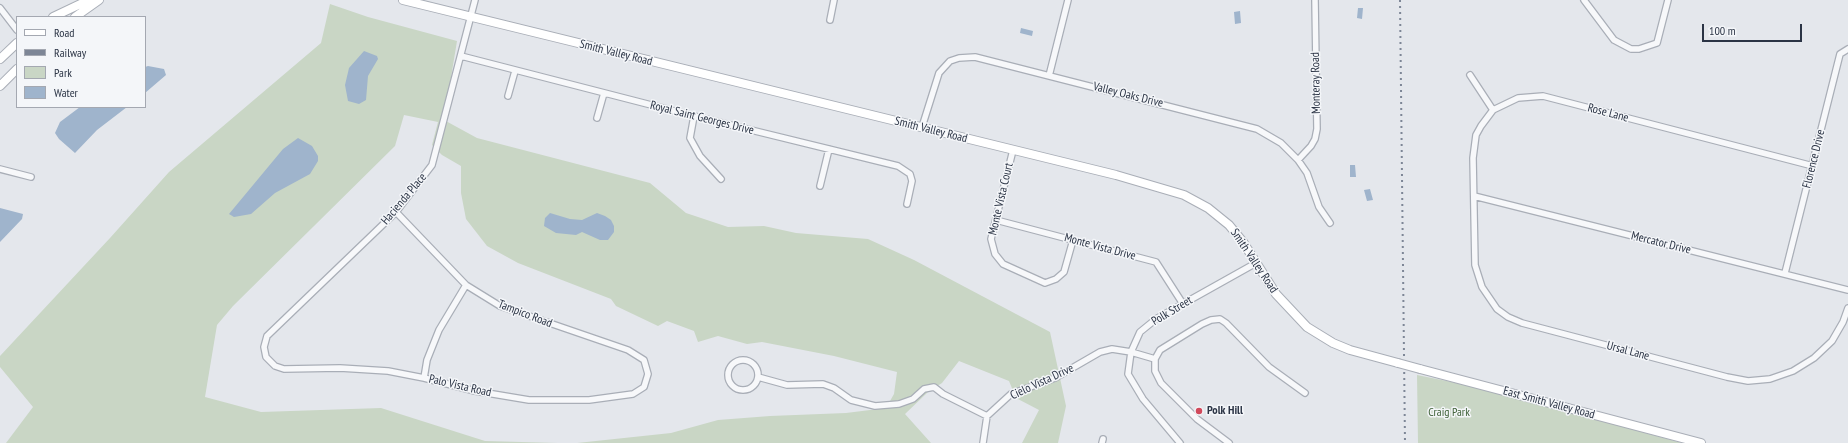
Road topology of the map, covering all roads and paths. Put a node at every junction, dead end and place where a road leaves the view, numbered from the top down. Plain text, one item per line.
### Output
1 (89, 0) edge
2 (99, 0) edge
3 (403, 0) edge
4 (475, 0) edge
5 (834, 0) edge
6 (1068, 0) edge
7 (1315, 0) edge
8 (1584, 0) edge
9 (1668, 0) edge
10 (0, 8) edge
11 (55, 16) edge
12 (76, 16) edge
13 (470, 17) junction
14 (830, 20) dead end
15 (16, 29) edge
16 (16, 44) edge
17 (1848, 49) edge
18 (461, 56) junction
19 (0, 58) edge
20 (16, 70) edge
21 (515, 71) junction
22 (1470, 75) dead end
23 (1049, 76) junction
24 (0, 86) edge
25 (604, 93) junction
26 (508, 96) dead end
27 (1493, 110) junction
28 (694, 116) junction
29 (597, 118) dead end
30 (922, 128) junction
31 (829, 149) junction
32 (1013, 150) junction
33 (1298, 160) junction
34 (1813, 166) junction
35 (0, 169) edge
36 (31, 176) dead end
37 (721, 179) dead end
38 (820, 186) dead end
39 (1474, 196) junction
40 (907, 204) dead end
41 (396, 212) junction
42 (996, 220) junction
43 (1330, 223) dead end
44 (1073, 240) junction
45 (1256, 263) junction
46 (1785, 273) junction
47 (466, 285) junction
48 (1848, 290) edge
49 (1182, 304) junction
50 (1848, 308) edge
51 (1131, 352) junction
52 (266, 357) joint
53 (1155, 359) junction
54 (1398, 363) joint
55 (648, 374) joint
56 (758, 377) junction
57 (424, 378) junction
58 (1305, 393) dead end
59 (987, 416) junction
60 (983, 443) edge
61 (1180, 443) edge
62 (1229, 443) edge
63 (1701, 443) edge

1 - 11 main road
2 - 12 main road
3 - 13 main road, Smith Valley Road
4 - 13 street, Hacienda Place
5 - 14 street
6 - 23 street
7 - 33 street, Monteray Road
8 - 9 street
10 - 15 street
13 - 18 street, Hacienda Place
13 - 30 main road, Smith Valley Road
16 - 19 main road
17 - 34 street, Florence Drive
18 - 21 street, Royal Saint Georges Drive
18 - 41 street, Hacienda Place
20 - 24 main road
21 - 25 street, Royal Saint Georges Drive
21 - 26 street
22 - 27 street
23 - 30 street, Valley Oaks Drive
23 - 33 street, Valley Oaks Drive
25 - 28 street, Royal Saint Georges Drive
25 - 29 street
27 - 34 street, Rose Lane
27 - 39 street, Rose Lane
28 - 31 street, Royal Saint Georges Drive
28 - 37 street
30 - 32 main road, Smith Valley Road
31 - 38 street
31 - 40 street, Royal Saint Georges Drive
32 - 42 street, Monte Vista Court
32 - 45 main road, Smith Valley Road
33 - 43 street, Valley Oaks Drive
34 - 46 street, Florence Drive
35 - 36 street
39 - 46 street, Mercator Drive
39 - 50 street, Ursal Lane
41 - 47 street, Tampico Road
41 - 52 street, Hacienda Place
42 - 44 street, Monte Vista Drive
42 - 44 street, Monte Vista Court
44 - 49 street, Monte Vista Drive
45 - 49 street, Polk Street
45 - 54 main road, Smith Valley Road
46 - 48 street, Mercator Drive
47 - 55 street, Tampico Road
47 - 57 street
49 - 51 street, Polk Street
51 - 53 street, Cielo Vista Drive
51 - 59 street, Cielo Vista Drive
51 - 61 street, Polk Street
52 - 57 street, Palo Vista Road
53 - 58 street
53 - 62 street
54 - 63 main road, East Smith Valley Road, bridge
55 - 57 street, Palo Vista Road
56 - 56 street
56 - 59 street
59 - 60 street

